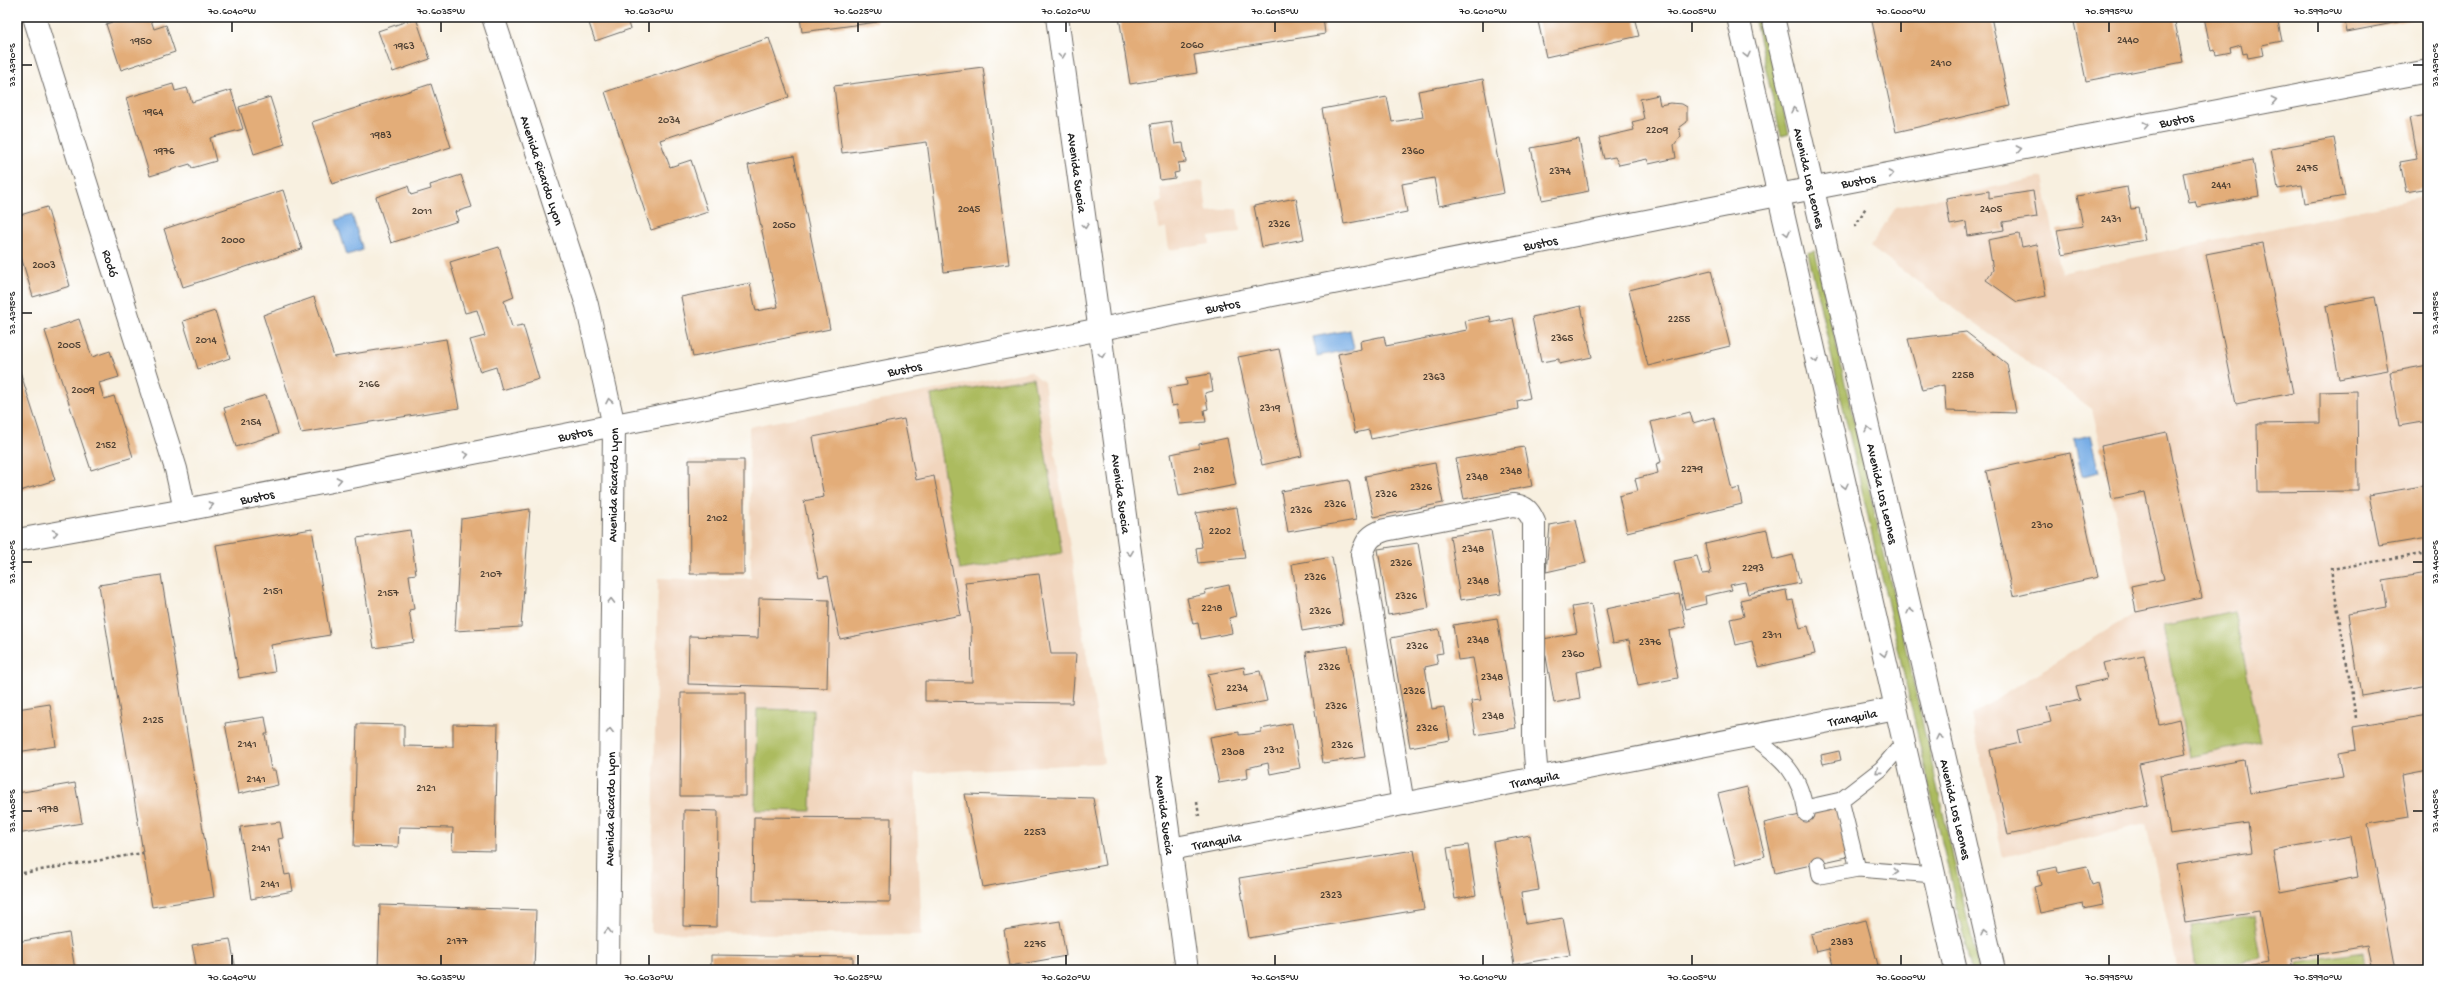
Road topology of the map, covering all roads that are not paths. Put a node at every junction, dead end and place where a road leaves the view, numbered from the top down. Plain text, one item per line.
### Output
1 (34, 17) edge
2 (493, 17) edge
3 (1057, 17) edge
4 (1738, 17) edge
5 (1773, 17) edge
6 (2428, 71) edge
7 (1811, 189) junction
8 (1778, 195) junction
9 (1098, 329) junction
10 (614, 426) junction
11 (185, 510) junction
12 (17, 540) edge
13 (1896, 708) junction
14 (1752, 736) junction
15 (1904, 742) junction
16 (1537, 778) junction
17 (1840, 800) junction
18 (1402, 804) junction
19 (1172, 849) junction
20 (1818, 864) dead end
21 (1858, 868) junction
22 (1934, 875) junction
23 (608, 970) edge
24 (1187, 970) edge
25 (1956, 970) edge
26 (1994, 970) edge

1 - 11 street, Rodó
10 -> 2 street, Avenida Ricardo Lyon
3 -> 9 street, Avenida Suecia
4 -> 8 street
7 -> 5 street, Avenida Los Leones
7 -> 6 street, Bustos
7 - 8 street, Bustos
26 -> 7 street, Avenida Los Leones
8 - 9 street, Bustos
8 -> 13 street
9 - 10 street, Bustos
9 -> 19 street, Avenida Suecia
11 -> 10 street, Bustos
23 -> 10 street, Avenida Ricardo Lyon
12 -> 11 street, Bustos
13 - 14 street, Tranquila
13 - 15 street
14 - 16 street, Tranquila
14 - 17 lane
15 -> 17 lane
15 - 22 street
16 - 18 street, Tranquila
16 - 18 street
17 - 21 lane
18 - 19 street, Tranquila
19 - 24 street, Avenida Suecia
20 - 21 lane
21 -> 22 lane
22 - 25 street

